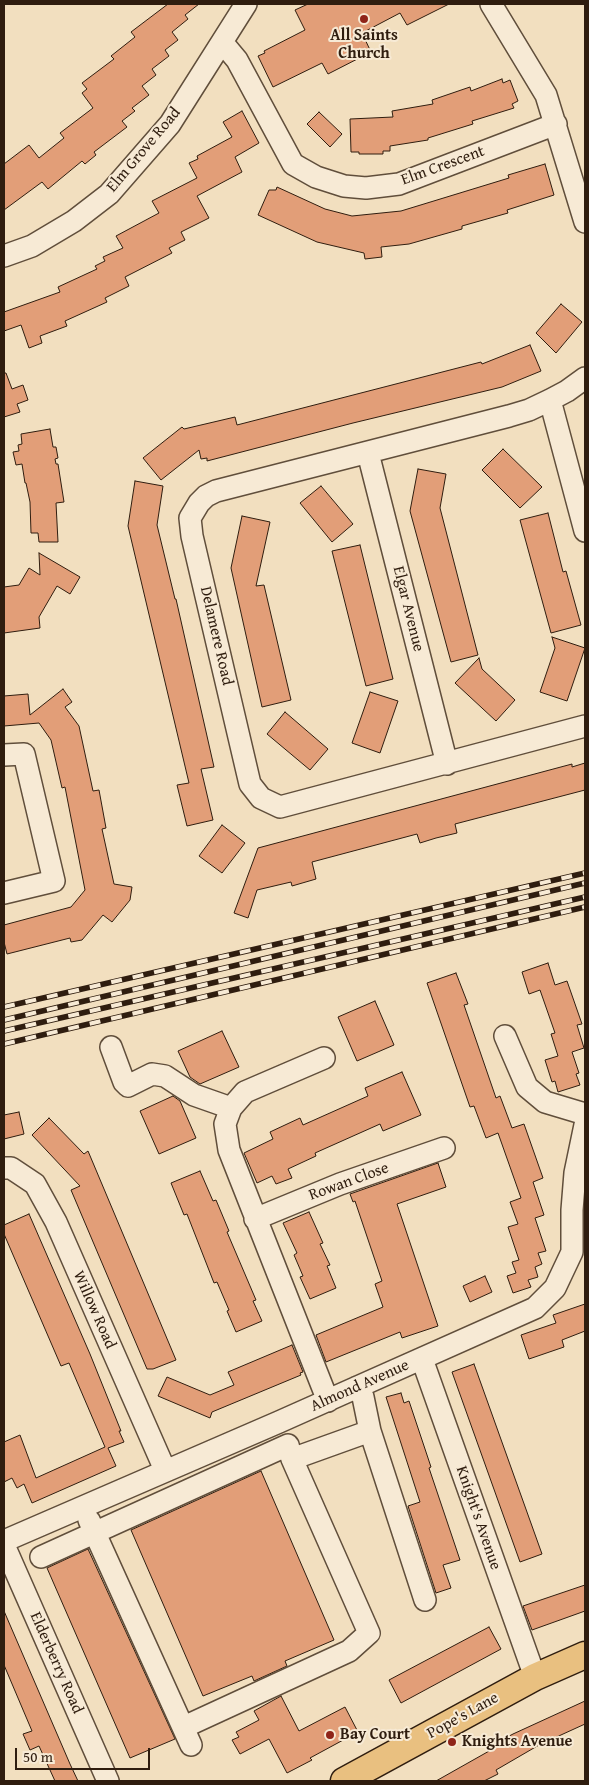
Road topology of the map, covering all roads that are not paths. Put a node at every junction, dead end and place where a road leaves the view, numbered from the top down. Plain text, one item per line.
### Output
1 (246, 4) edge
2 (491, 4) edge
3 (222, 42) junction
4 (556, 124) junction
5 (582, 196) edge
6 (585, 222) edge
7 (4, 256) edge
8 (585, 378) edge
9 (550, 400) junction
10 (368, 453) junction
11 (585, 531) edge
12 (585, 726) edge
13 (4, 755) edge
14 (447, 764) junction
15 (4, 893) edge
16 (505, 1036) dead end
17 (111, 1047) dead end
18 (317, 1055) dead end
19 (231, 1108) junction
20 (585, 1114) edge
21 (585, 1125) edge
22 (444, 1148) dead end
23 (4, 1168) edge
24 (255, 1219) junction
25 (579, 1254) edge
26 (422, 1359) junction
27 (357, 1387) junction
28 (328, 1401) junction
29 (279, 1422) junction
30 (370, 1431) junction
31 (290, 1452) junction
32 (165, 1470) junction
33 (84, 1507) junction
34 (94, 1533) junction
35 (4, 1541) edge
36 (4, 1545) edge
37 (41, 1557) dead end
38 (425, 1600) dead end
39 (585, 1654) edge
40 (535, 1677) junction
41 (108, 1781) edge
42 (344, 1781) edge

1 - 3 street, Elm Grove Road
2 - 4 street
3 - 4 street, Elm Crescent
3 - 7 street, Elm Grove Road
4 - 5 street
5 - 6 street
8 - 9 street, Delamere Road
9 - 10 street, Delamere Road
9 - 11 street
10 - 14 street, Elgar Avenue
10 - 14 street, Delamere Road
12 - 14 street, Delamere Road
13 - 15 street
16 - 20 street
17 - 19 street
18 - 19 street
19 - 24 street
21 - 25 street, Almond Avenue
22 - 24 street, Rowan Close
23 - 32 street, Willow Road
24 - 28 street
25 - 26 street, Almond Avenue
26 - 27 street, Almond Avenue
26 - 40 street, Knight's Avenue
27 - 28 street, Almond Avenue
27 - 30 street
28 - 29 street, Almond Avenue
29 - 31 street
29 - 32 street, Almond Avenue
30 - 31 street
30 - 38 street
31 - 34 street
31 - 34 street
32 - 33 street, Almond Avenue
33 - 34 street
33 - 35 street, Almond Avenue
34 - 37 street
36 - 41 street, Elderberry Road
39 - 40 main road, Pope's Lane
40 - 42 main road, Pope's Lane

